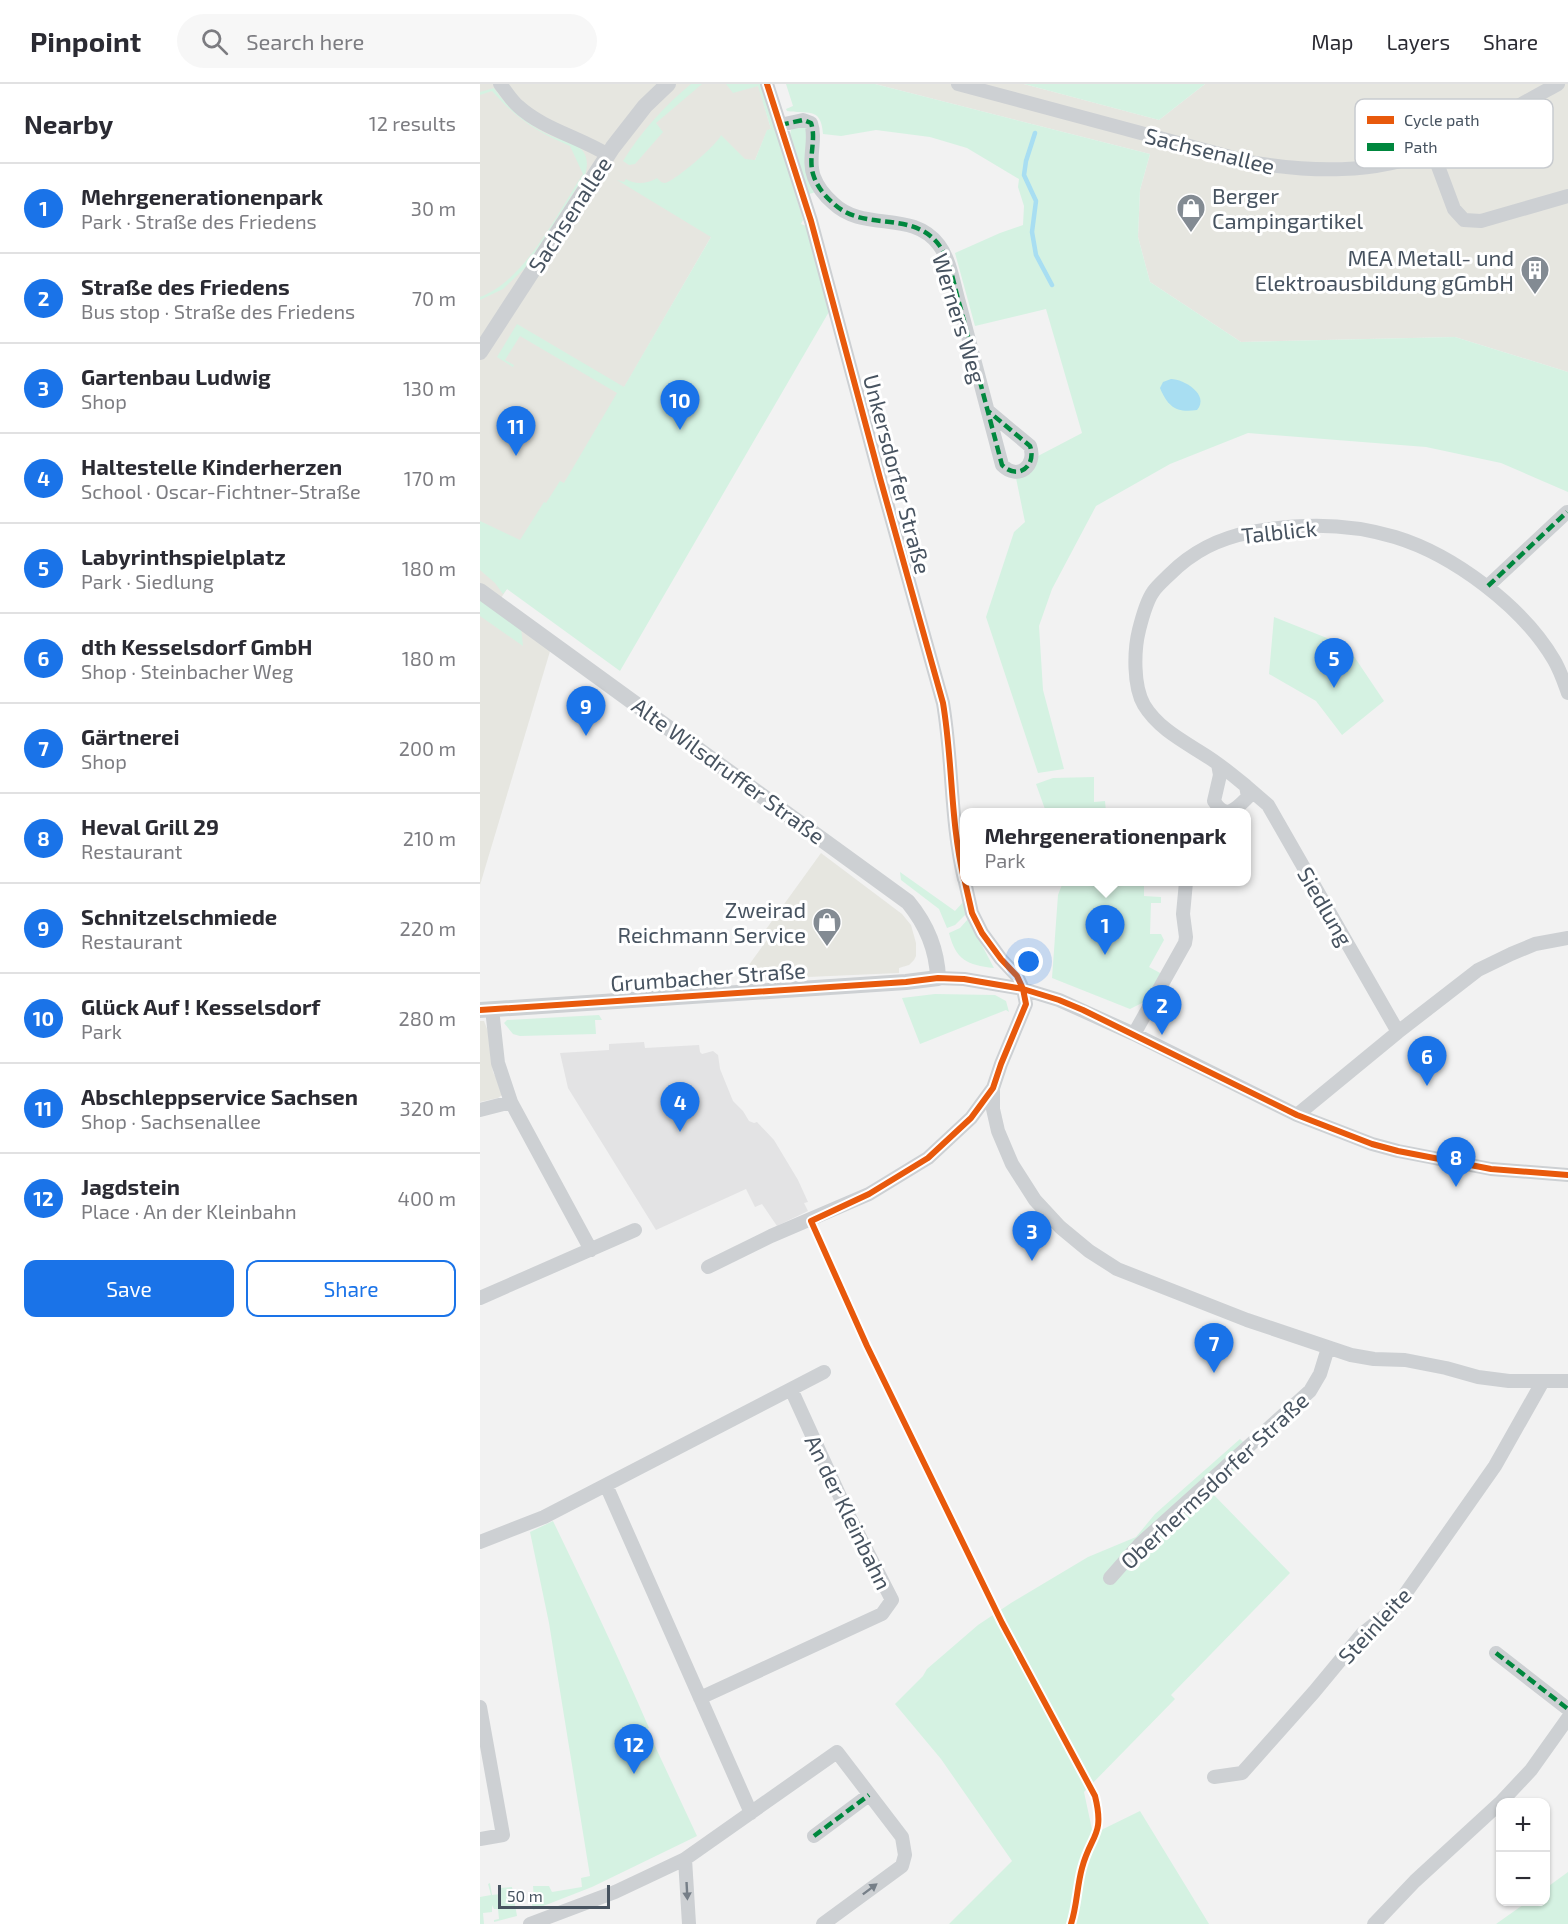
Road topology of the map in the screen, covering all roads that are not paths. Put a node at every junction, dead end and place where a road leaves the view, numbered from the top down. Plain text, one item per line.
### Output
1 (500, 84) edge
2 (668, 84) edge
3 (767, 84) edge
4 (958, 84) edge
5 (1558, 84) edge
6 (1529, 99) edge
7 (780, 125) junction
8 (608, 155) junction
9 (1361, 168) edge
10 (1439, 168) edge
11 (1568, 196) edge
12 (483, 340) edge
13 (988, 411) dead end
14 (1567, 512) edge
15 (1488, 586) junction
16 (480, 591) edge
17 (1568, 693) edge
18 (1218, 764) junction
19 (1246, 786) junction
20 (1218, 808) edge
21 (1237, 808) edge
22 (960, 857) edge
23 (965, 886) edge
24 (1186, 886) edge
25 (1568, 938) edge
26 (938, 978) junction
27 (1023, 989) junction
28 (486, 1010) edge
29 (1398, 1032) junction
30 (1134, 1034) junction
31 (993, 1089) junction
32 (511, 1102) junction
33 (480, 1110) edge
34 (1298, 1115) junction
35 (1568, 1175) edge
36 (635, 1230) dead end
37 (591, 1250) junction
38 (708, 1267) dead end
39 (480, 1298) edge
40 (1328, 1348) junction
41 (824, 1372) dead end
42 (1543, 1381) junction
43 (1568, 1381) edge
44 (791, 1389) junction
45 (606, 1485) junction
46 (480, 1542) edge
47 (1110, 1578) dead end
48 (1496, 1653) dead end
49 (700, 1698) junction
50 (480, 1707) edge
51 (1568, 1709) edge
52 (1568, 1718) edge
53 (1214, 1777) dead end
54 (869, 1795) junction
55 (1506, 1798) edge
56 (1496, 1808) edge
57 (751, 1813) junction
58 (814, 1836) dead end
59 (480, 1839) edge
60 (686, 1858) junction
61 (530, 1924) edge
62 (689, 1924) edge
63 (824, 1924) edge
64 (1374, 1924) edge

1 - 8 street
2 - 8 street, Sachsenallee
3 - 7 street, Unkersdorfer Straße
4 - 9 street, Sachsenallee
5 - 6 street, Sachsenallee
7 - 13 street, Werners Weg
7 - 22 street, Unkersdorfer Straße
8 - 12 street, Sachsenallee
10 - 11 street
14 - 15 street
15 - 17 street, Talblick
15 - 18 street, Talblick
16 - 26 street, Alte Wilsdruffer Straße
18 - 19 street, Talblick
18 - 20 street
19 - 21 street
19 - 29 street, Siedlung
23 - 27 street, Unkersdorfer Straße
24 - 30 street
25 - 29 street
26 - 27 street
26 - 28 street, Grumbacher Straße
27 - 30 street
27 - 31 street
28 - 32 street
29 - 34 street
30 - 34 street
31 - 38 street
31 - 40 street
32 - 33 street
32 - 37 street
34 - 35 street
36 - 37 street
37 - 39 street
40 - 42 street
40 - 47 street, Oberhermsdorfer Straße
41 - 44 street
42 - 43 street
42 - 53 street, Steinleite
44 - 45 street
44 - 49 street, An der Kleinbahn
45 - 46 street
45 - 49 street
48 - 51 street
49 - 57 street
50 - 59 street
52 - 55 street
54 - 57 street
54 - 58 street
63 -> 54 street
56 - 64 street
57 - 60 street
60 - 61 street
60 -> 62 street

